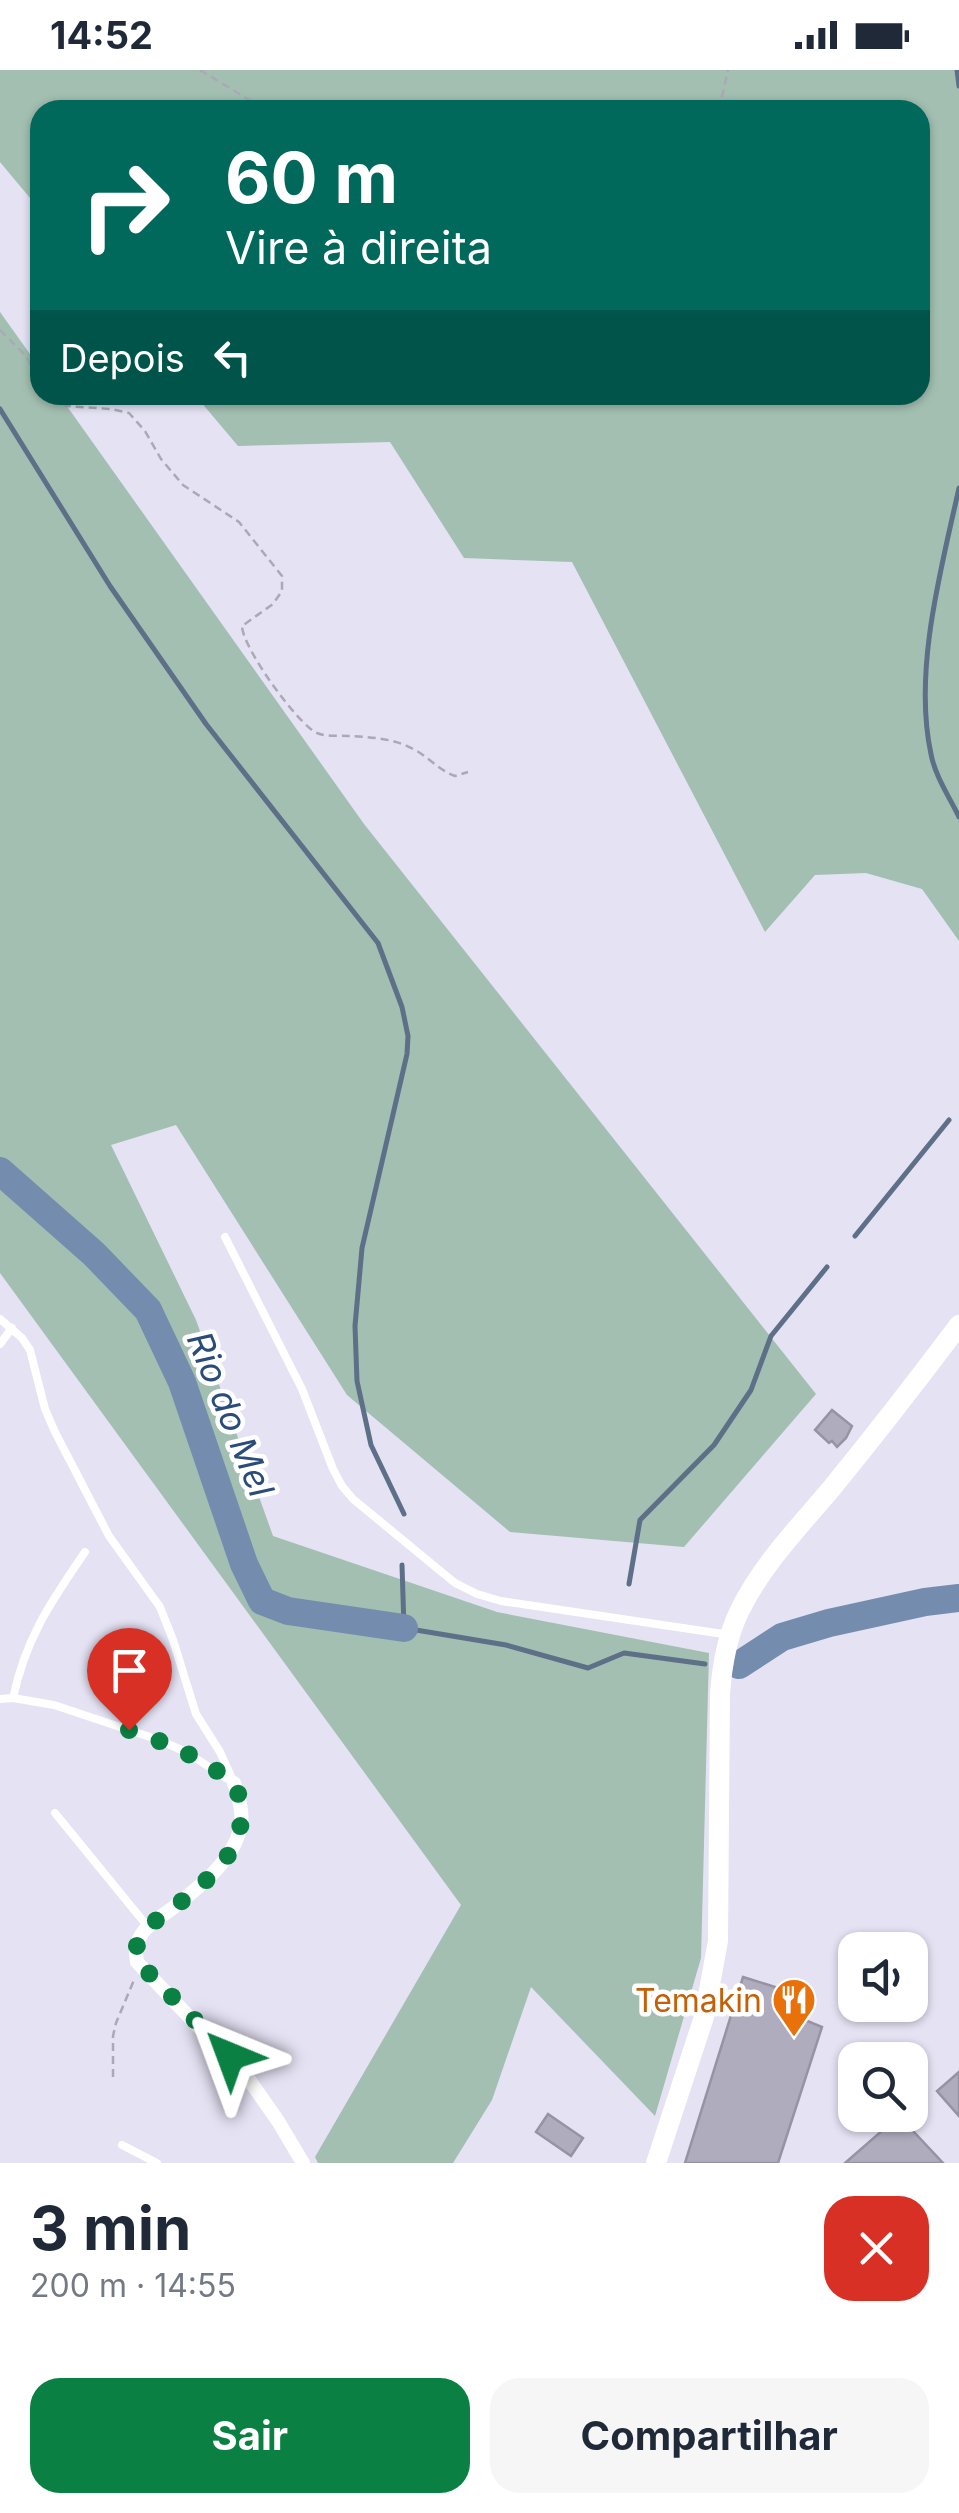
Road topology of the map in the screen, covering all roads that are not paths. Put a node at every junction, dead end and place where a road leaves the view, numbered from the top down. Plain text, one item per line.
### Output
1 (225, 1237) dead end
2 (0, 1318) edge
3 (959, 1326) edge
4 (12, 1328) junction
5 (0, 1344) edge
6 (85, 1552) dead end
7 (730, 1635) junction
8 (13, 1698) junction
9 (0, 1699) edge
10 (234, 1783) junction
11 (55, 1813) dead end
12 (148, 1927) junction
13 (122, 2144) dead end
14 (157, 2163) edge
15 (303, 2163) edge
16 (656, 2163) edge

1 - 7 lane
2 - 4 lane
3 - 7 main road
4 - 5 lane
4 - 10 lane
6 - 8 lane
7 - 16 main road
8 - 9 lane
8 - 10 lane
10 - 12 street
11 - 12 lane
12 - 15 street
13 - 14 lane

